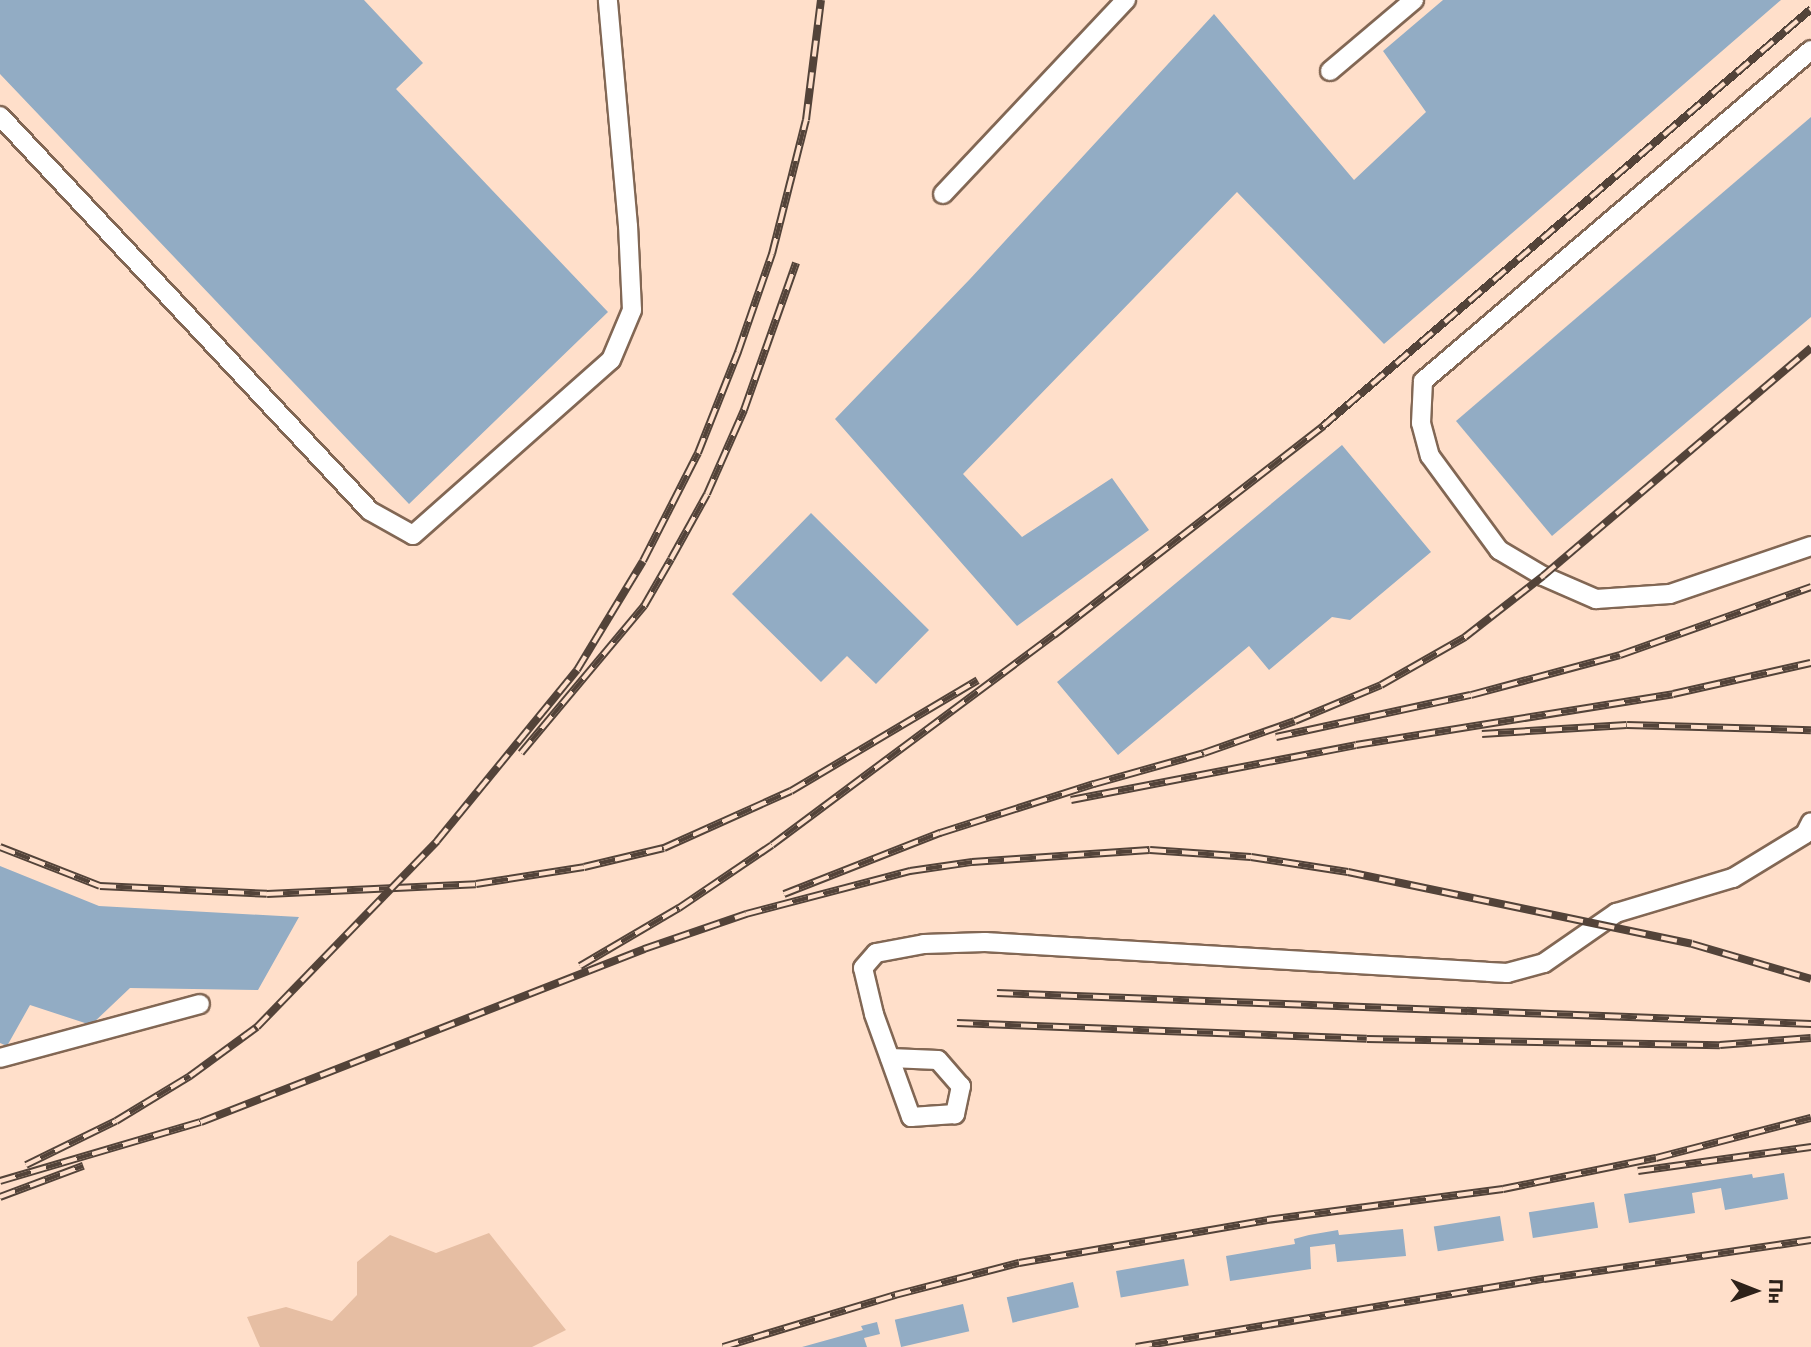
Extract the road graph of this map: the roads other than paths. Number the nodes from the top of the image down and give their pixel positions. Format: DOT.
graph roads {
  1 [pos="608,0"];
  2 [pos="1126,0"];
  3 [pos="1414,0"];
  4 [pos="1811,50"];
  5 [pos="1330,71"];
  6 [pos="0,116"];
  7 [pos="943,194"];
  8 [pos="1811,546"];
  9 [pos="1811,822"];
  10 [pos="201,1004"];
  11 [pos="0,1058"];
  12 [pos="890,1058"];
  1 -- 6 [label="lane"];
  2 -- 7 [label="lane"];
  3 -- 5 [label="lane"];
  4 -- 8 [label="lane"];
  9 -- 12 [label="lane"];
  10 -- 11 [label="lane"];
}
